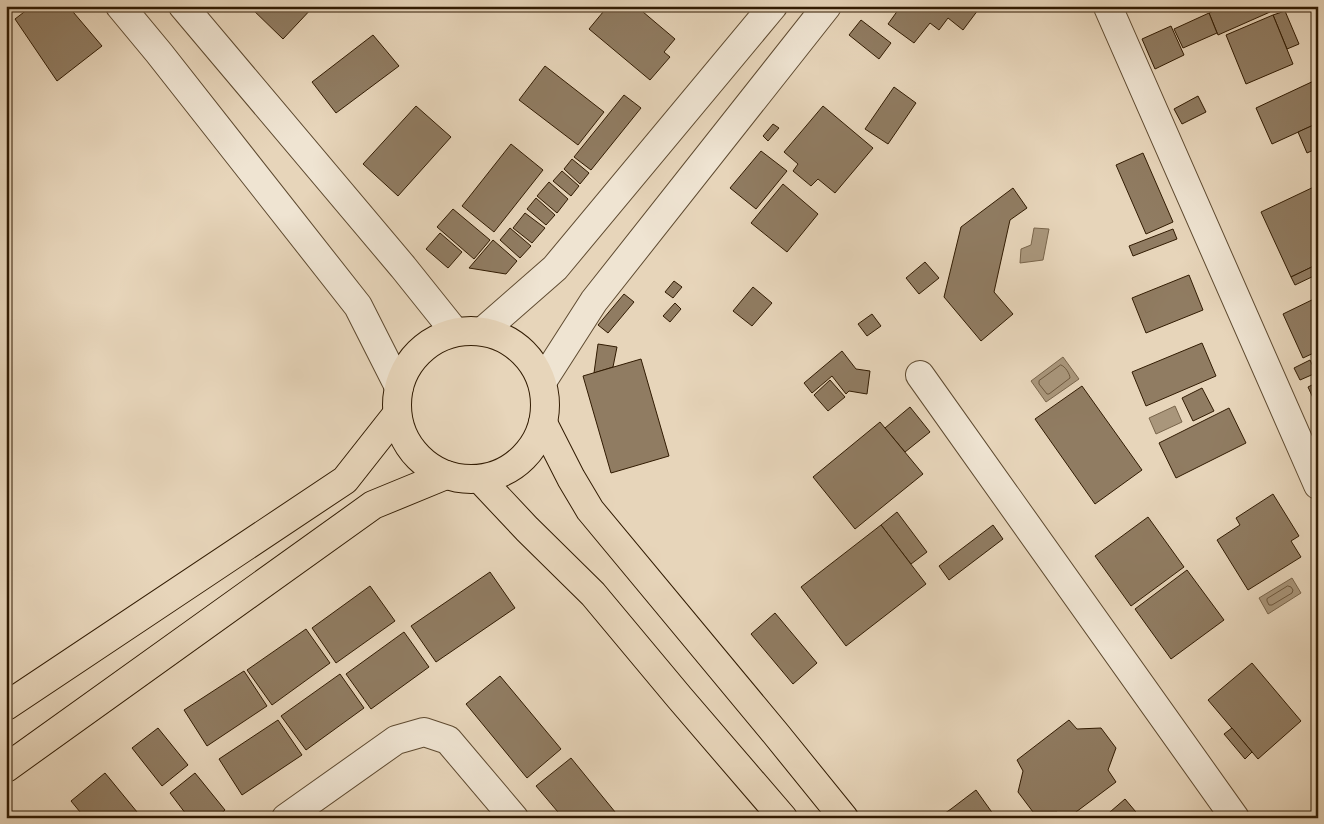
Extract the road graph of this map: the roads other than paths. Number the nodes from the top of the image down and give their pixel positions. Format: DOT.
graph roads {
  1 [pos="120,6"];
  2 [pos="183,6"];
  3 [pos="773,6"];
  4 [pos="827,6"];
  5 [pos="1108,7"];
  6 [pos="483,331"];
  7 [pos="455,332"];
  8 [pos="920,375"];
  9 [pos="542,382"];
  10 [pos="399,387"];
  11 [pos="397,414"];
  12 [pos="543,423"];
  13 [pos="446,475"];
  14 [pos="480,479"];
  15 [pos="1318,485"];
  16 [pos="6,706"];
  17 [pos="6,768"];
  18 [pos="286,818"];
  19 [pos="514,818"];
  20 [pos="783,818"];
  21 [pos="844,818"];
  22 [pos="1235,818"];
  1 -- 10 [label="street"];
  2 -- 7 [label="street"];
  3 -- 6 [label="street"];
  4 -- 9 [label="street"];
  5 -- 15 [label="street"];
  6 -- 7 [label="main road"];
  6 -- 9 [label="main road"];
  7 -- 10 [label="main road"];
  8 -- 22 [label="street"];
  9 -- 12 [label="main road"];
  10 -- 11 [label="main road"];
  11 -- 13 [label="main road"];
  11 -- 16 [label="main road"];
  12 -- 14 [label="main road"];
  12 -- 21 [label="main road"];
  13 -- 14 [label="main road"];
  13 -- 17 [label="main road"];
  14 -- 20 [label="main road"];
  18 -- 19 [label="street"];
}
